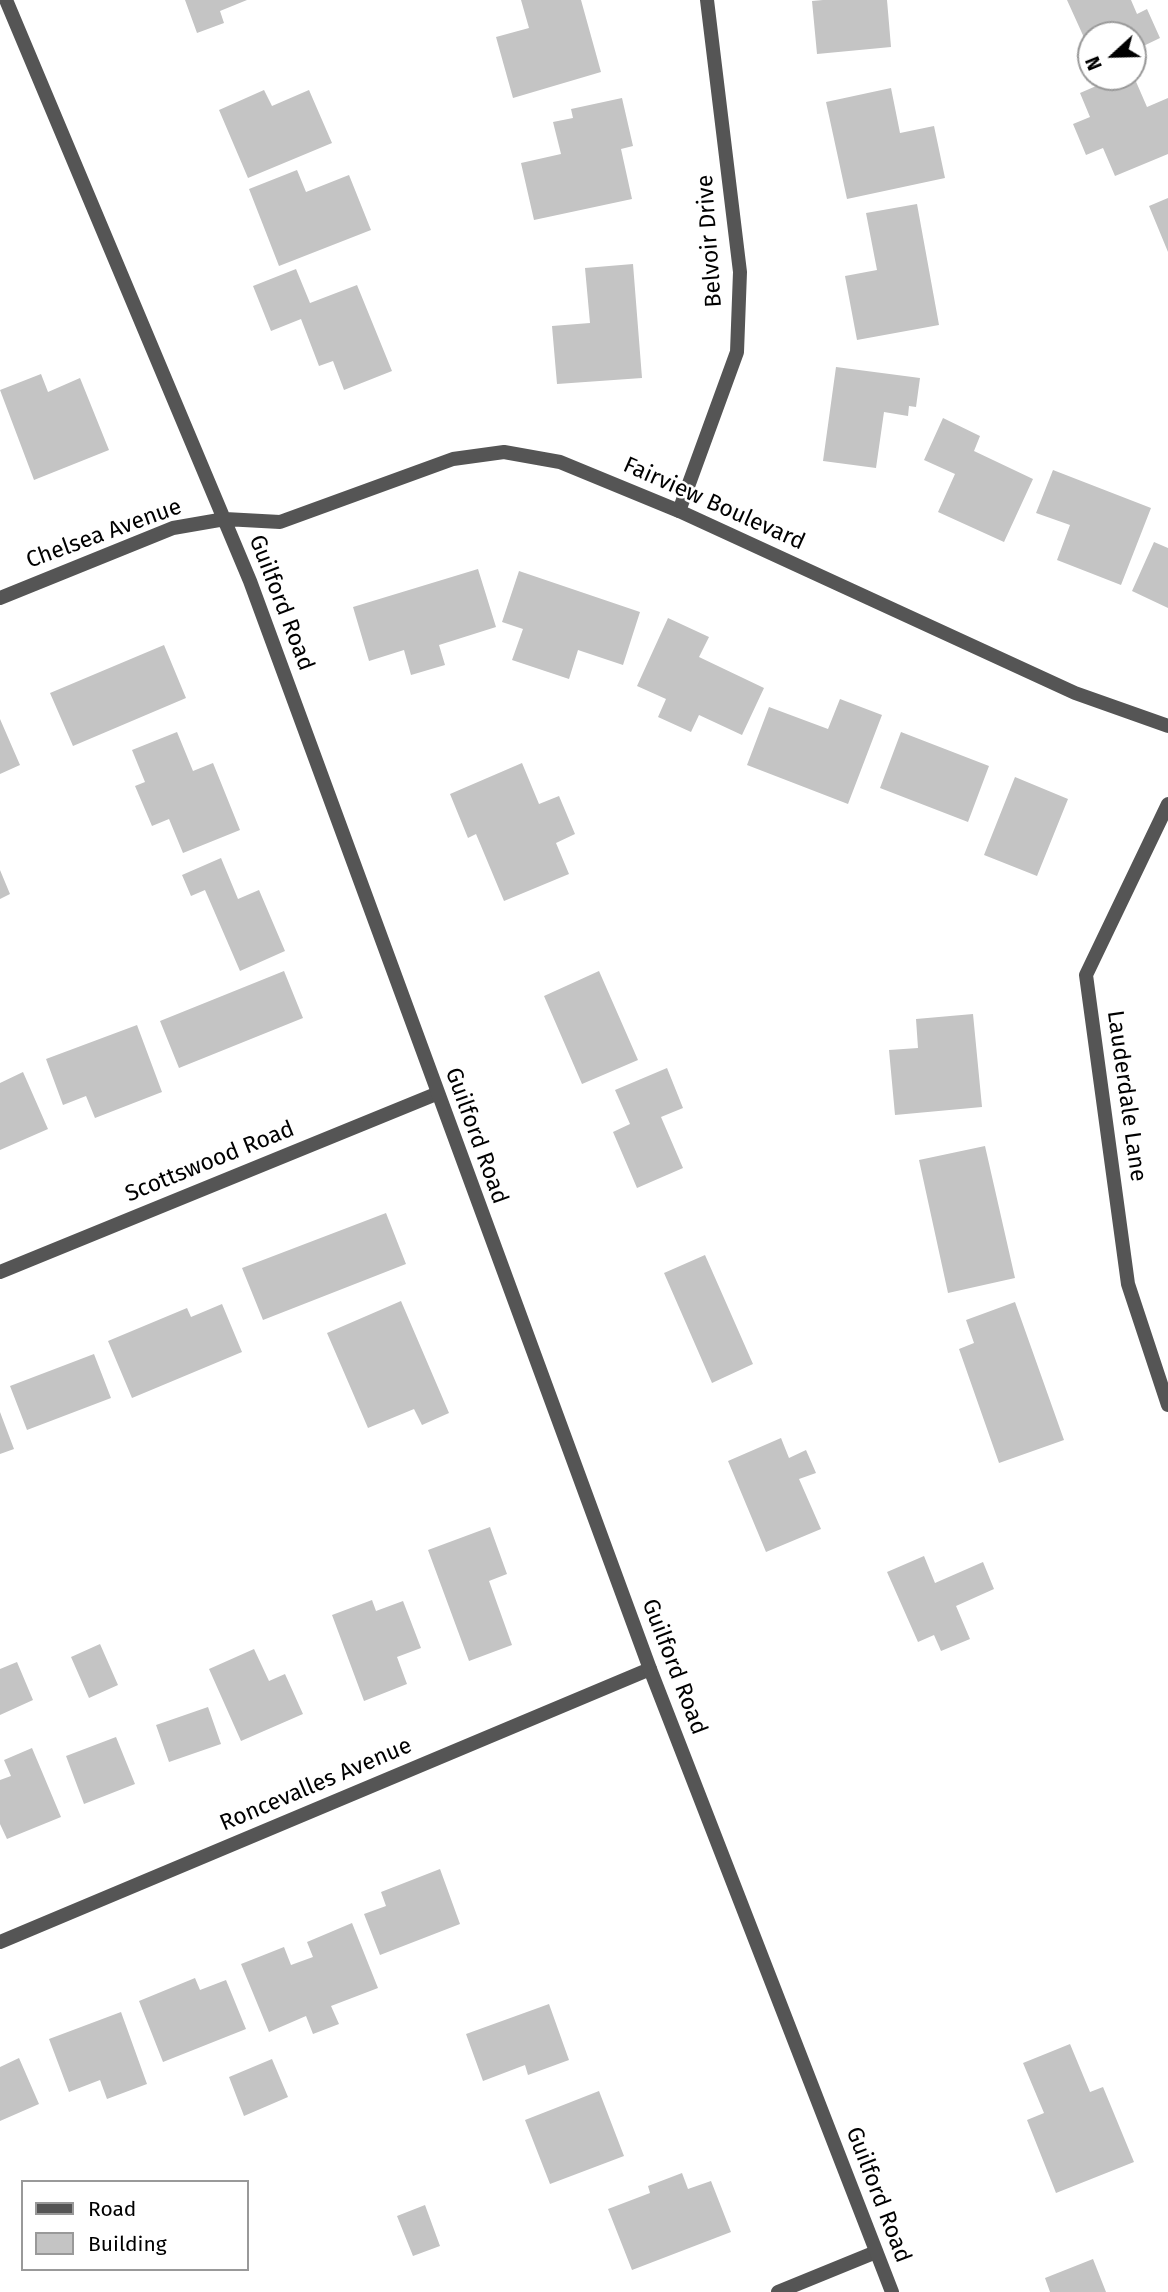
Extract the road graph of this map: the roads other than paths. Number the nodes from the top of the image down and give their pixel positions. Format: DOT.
graph roads {
  1 [pos="6,0"];
  2 [pos="707,0"];
  3 [pos="679,511"];
  4 [pos="225,519"];
  5 [pos="0,598"];
  6 [pos="1168,726"];
  7 [pos="1168,804"];
  8 [pos="436,1094"];
  9 [pos="0,1272"];
  10 [pos="1168,1405"];
  11 [pos="650,1669"];
  12 [pos="0,1942"];
  13 [pos="876,2252"];
  14 [pos="778,2292"];
  15 [pos="892,2292"];
  1 -- 4 [label="street, Guilford Road"];
  2 -- 3 [label="street, Belvoir Drive"];
  3 -- 4 [label="street, Fairview Boulevard"];
  3 -- 6 [label="street, Fairview Boulevard"];
  4 -- 5 [label="street, Chelsea Avenue"];
  4 -- 8 [label="street, Guilford Road"];
  7 -- 10 [label="street, Lauderdale Lane"];
  8 -- 9 [label="street, Scottswood Road"];
  8 -- 11 [label="street, Guilford Road"];
  11 -- 12 [label="street, Roncevalles Avenue"];
  11 -- 13 [label="street, Guilford Road"];
  13 -- 14 [label="street"];
  13 -- 15 [label="street, Guilford Road"];
}
